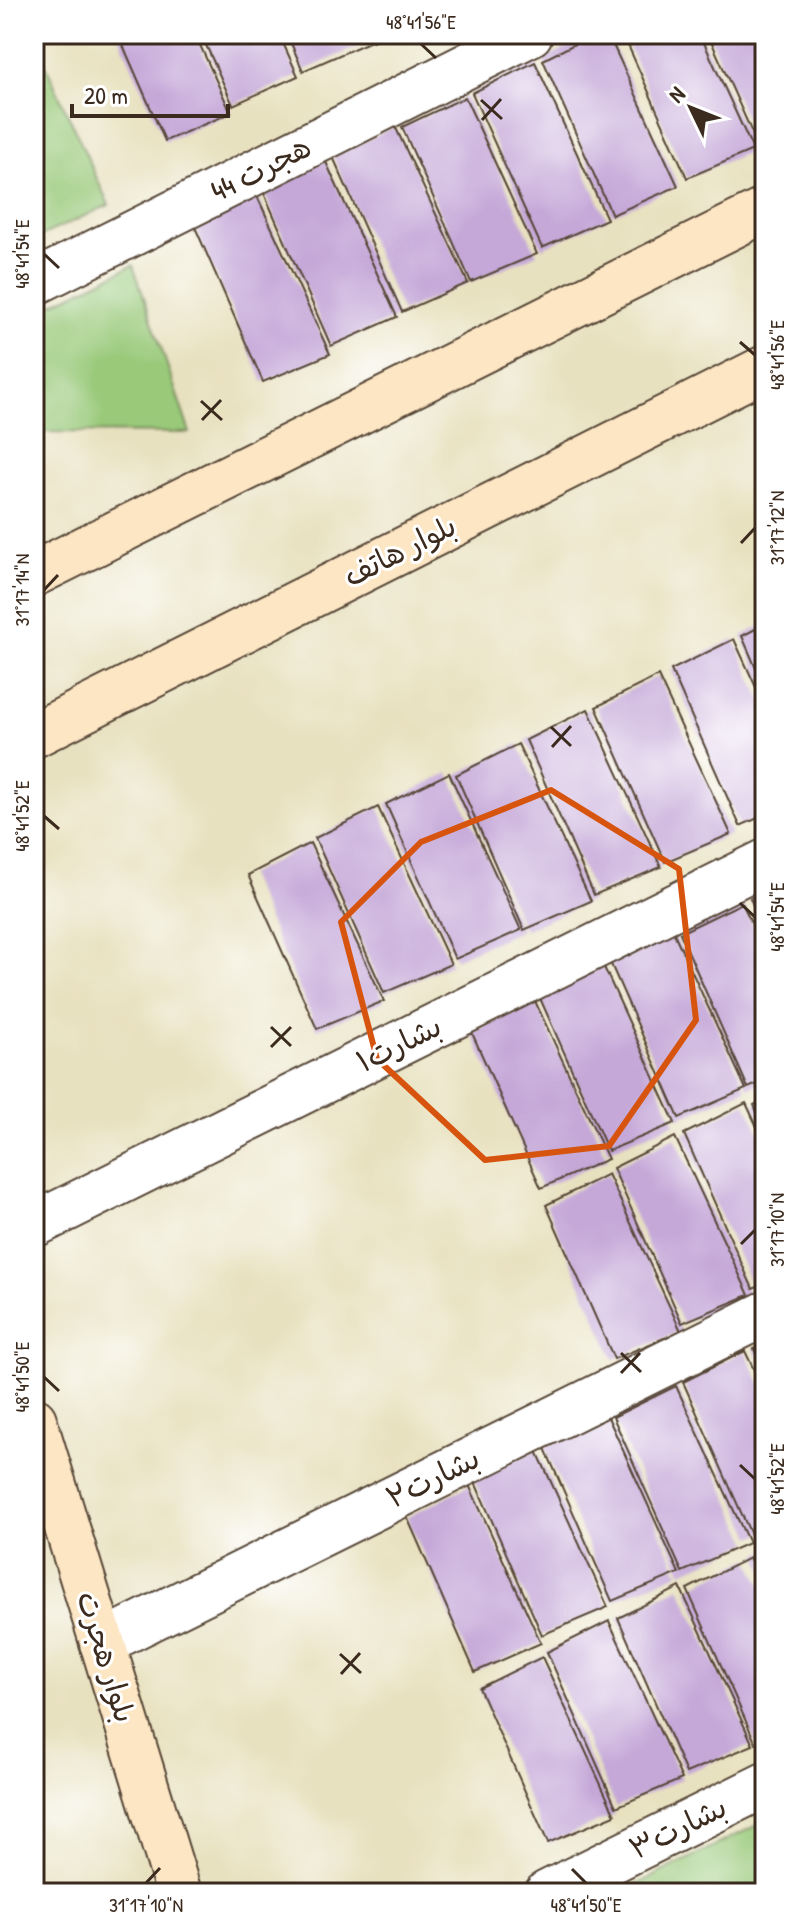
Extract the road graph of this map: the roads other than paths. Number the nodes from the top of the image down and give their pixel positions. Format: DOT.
graph roads {
  1 [pos="530,34"];
  2 [pos="765,210"];
  3 [pos="34,283"];
  4 [pos="765,368"];
  5 [pos="34,574"];
  6 [pos="34,735"];
  7 [pos="765,862"];
  8 [pos="34,1225"];
  9 [pos="765,1314"];
  10 [pos="34,1420"];
  11 [pos="102,1643"];
  12 [pos="765,1785"];
  13 [pos="179,1893"];
  14 [pos="547,1893"];
  1 -- 3 [label="street, هجرت 44"];
  2 -- 5 [label="main road"];
  4 -- 6 [label="main road, بلوار هاتف"];
  7 -- 8 [label="street, بشارت۱"];
  9 -- 11 [label="street, بشارت۲"];
  10 -- 11 [label="main road, بلوار هجرت"];
  11 -- 13 [label="main road, بلوار هجرت"];
  12 -- 14 [label="street, بشارت۳"];
}
